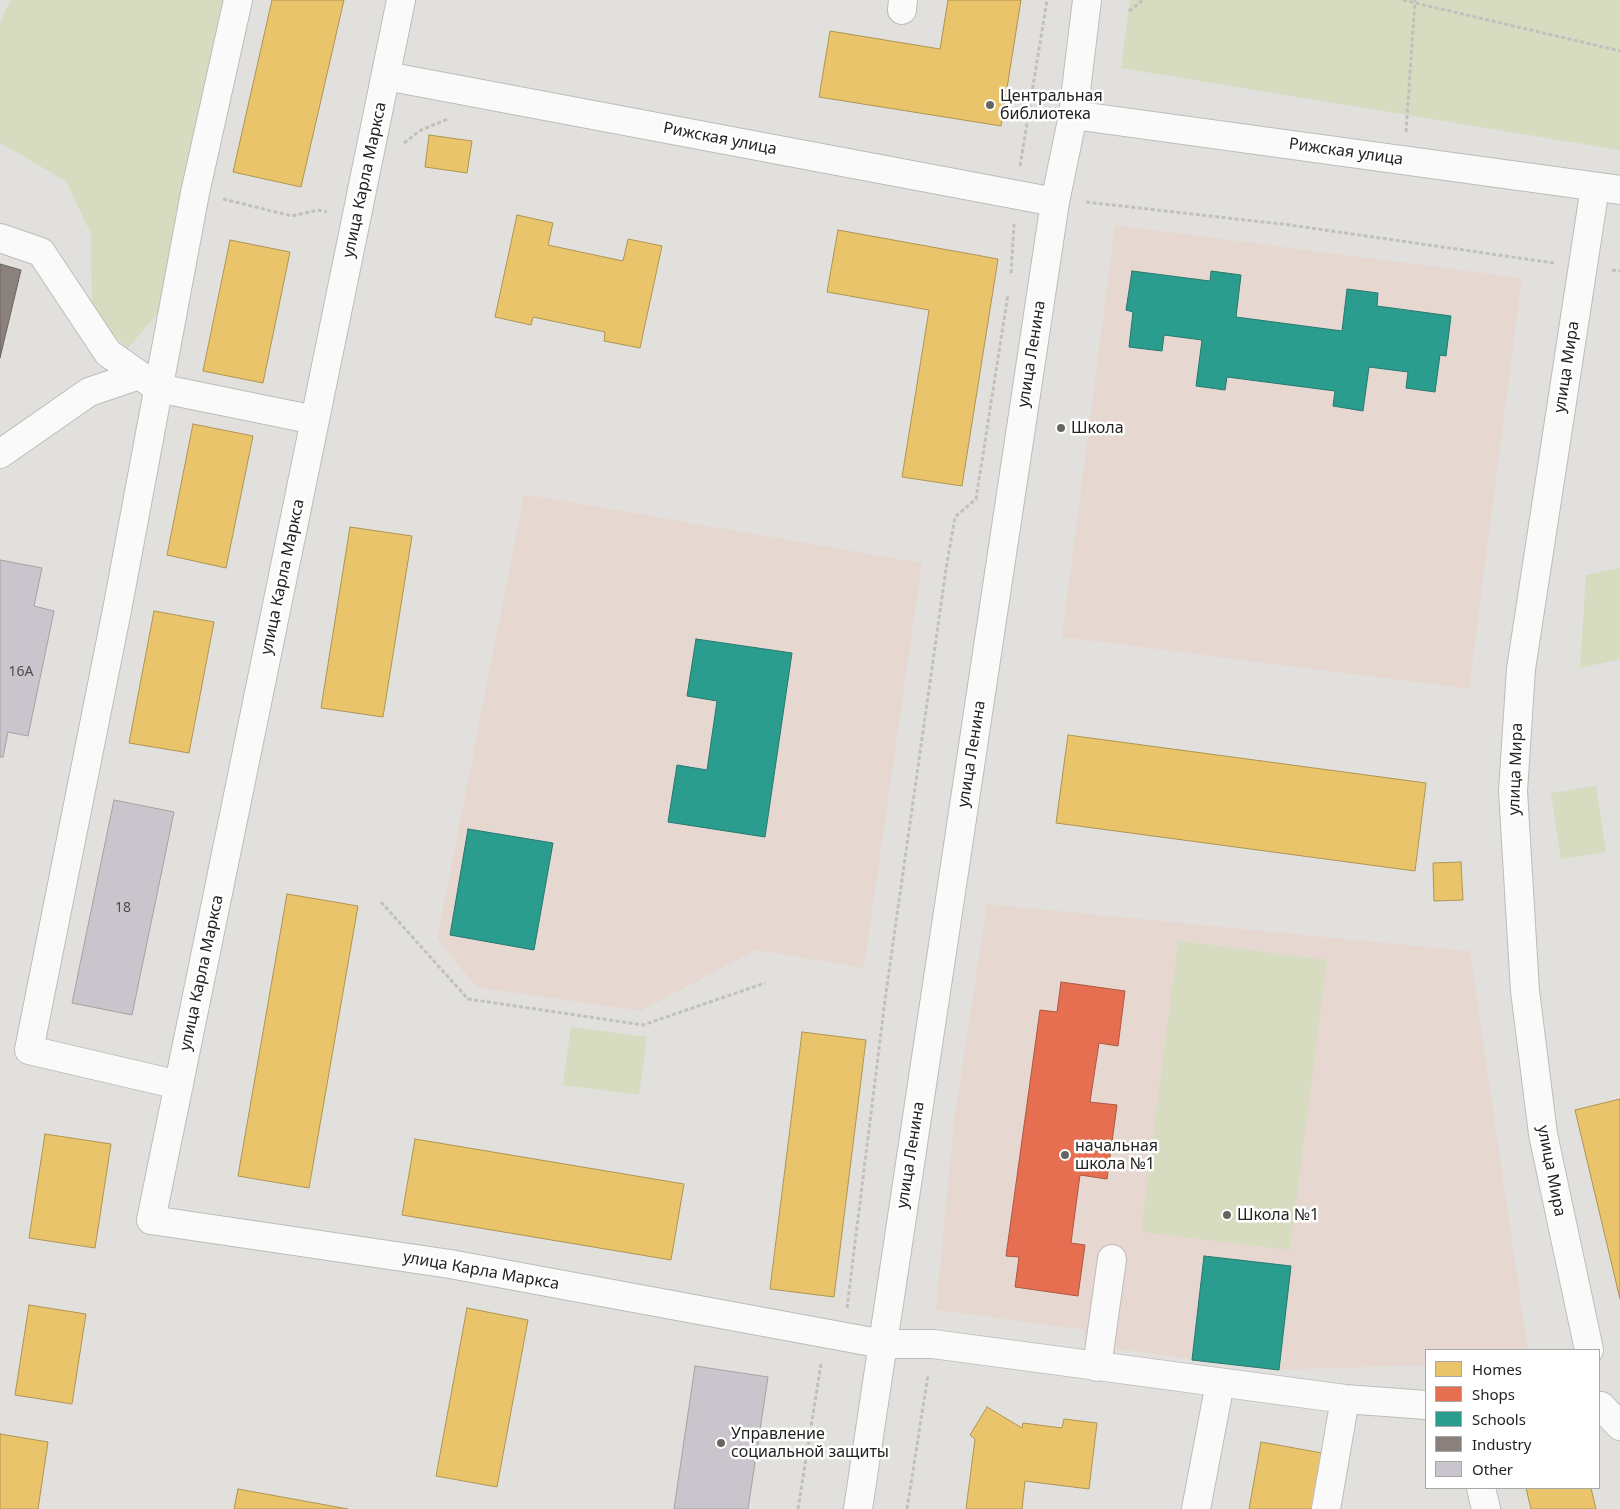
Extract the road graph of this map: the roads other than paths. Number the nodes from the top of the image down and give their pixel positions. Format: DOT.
graph roads {
  1 [pos="238,0"];
  2 [pos="401,0"];
  3 [pos="1086,0"];
  4 [pos="386,76"];
  5 [pos="1072,114"];
  6 [pos="1608,188"];
  7 [pos="1055,202"];
  8 [pos="0,238"];
  9 [pos="148,382"];
  10 [pos="315,420"];
  11 [pos="0,454"];
  12 [pos="179,1085"];
  13 [pos="1112,1259"];
  14 [pos="882,1344"];
  15 [pos="1589,1349"];
  16 [pos="1097,1368"];
  17 [pos="1220,1383"];
  18 [pos="1345,1399"];
  19 [pos="1600,1404"];
  20 [pos="1425,1406"];
  21 [pos="1620,1426"];
  22 [pos="1481,1489"];
  23 [pos="858,1509"];
  24 [pos="1196,1509"];
  25 [pos="1326,1509"];
  26 [pos="1486,1509"];
  1 -- 9 [label="street"];
  2 -- 4 [label="street, улица Карла Маркса"];
  3 -- 5 [label="street, улица Ленина"];
  4 -- 7 [label="street, Рижская улица"];
  4 -- 10 [label="street, улица Карла Маркса"];
  5 -- 6 [label="street, Рижская улица"];
  5 -- 7 [label="street, улица Ленина"];
  6 -- 15 [label="street, улица Мира"];
  7 -- 14 [label="street, улица Ленина"];
  8 -- 9 [label="street"];
  9 -- 10 [label="street"];
  9 -- 11 [label="street"];
  9 -- 12 [label="street"];
  10 -- 12 [label="street, улица Карла Маркса"];
  12 -- 14 [label="street, улица Карла Маркса"];
  13 -- 16 [label="street"];
  14 -- 16 [label="street, улица Карла Маркса"];
  14 -- 23 [label="street, улица Ленина"];
  16 -- 17 [label="street, улица Карла Маркса"];
  17 -- 18 [label="street, улица Карла Маркса"];
  17 -- 24 [label="street"];
  18 -- 20 [label="street, улица Карла Маркса"];
  18 -- 25 [label="street"];
  19 -- 21 [label="street"];
  22 -- 26 [label="street"];
}
